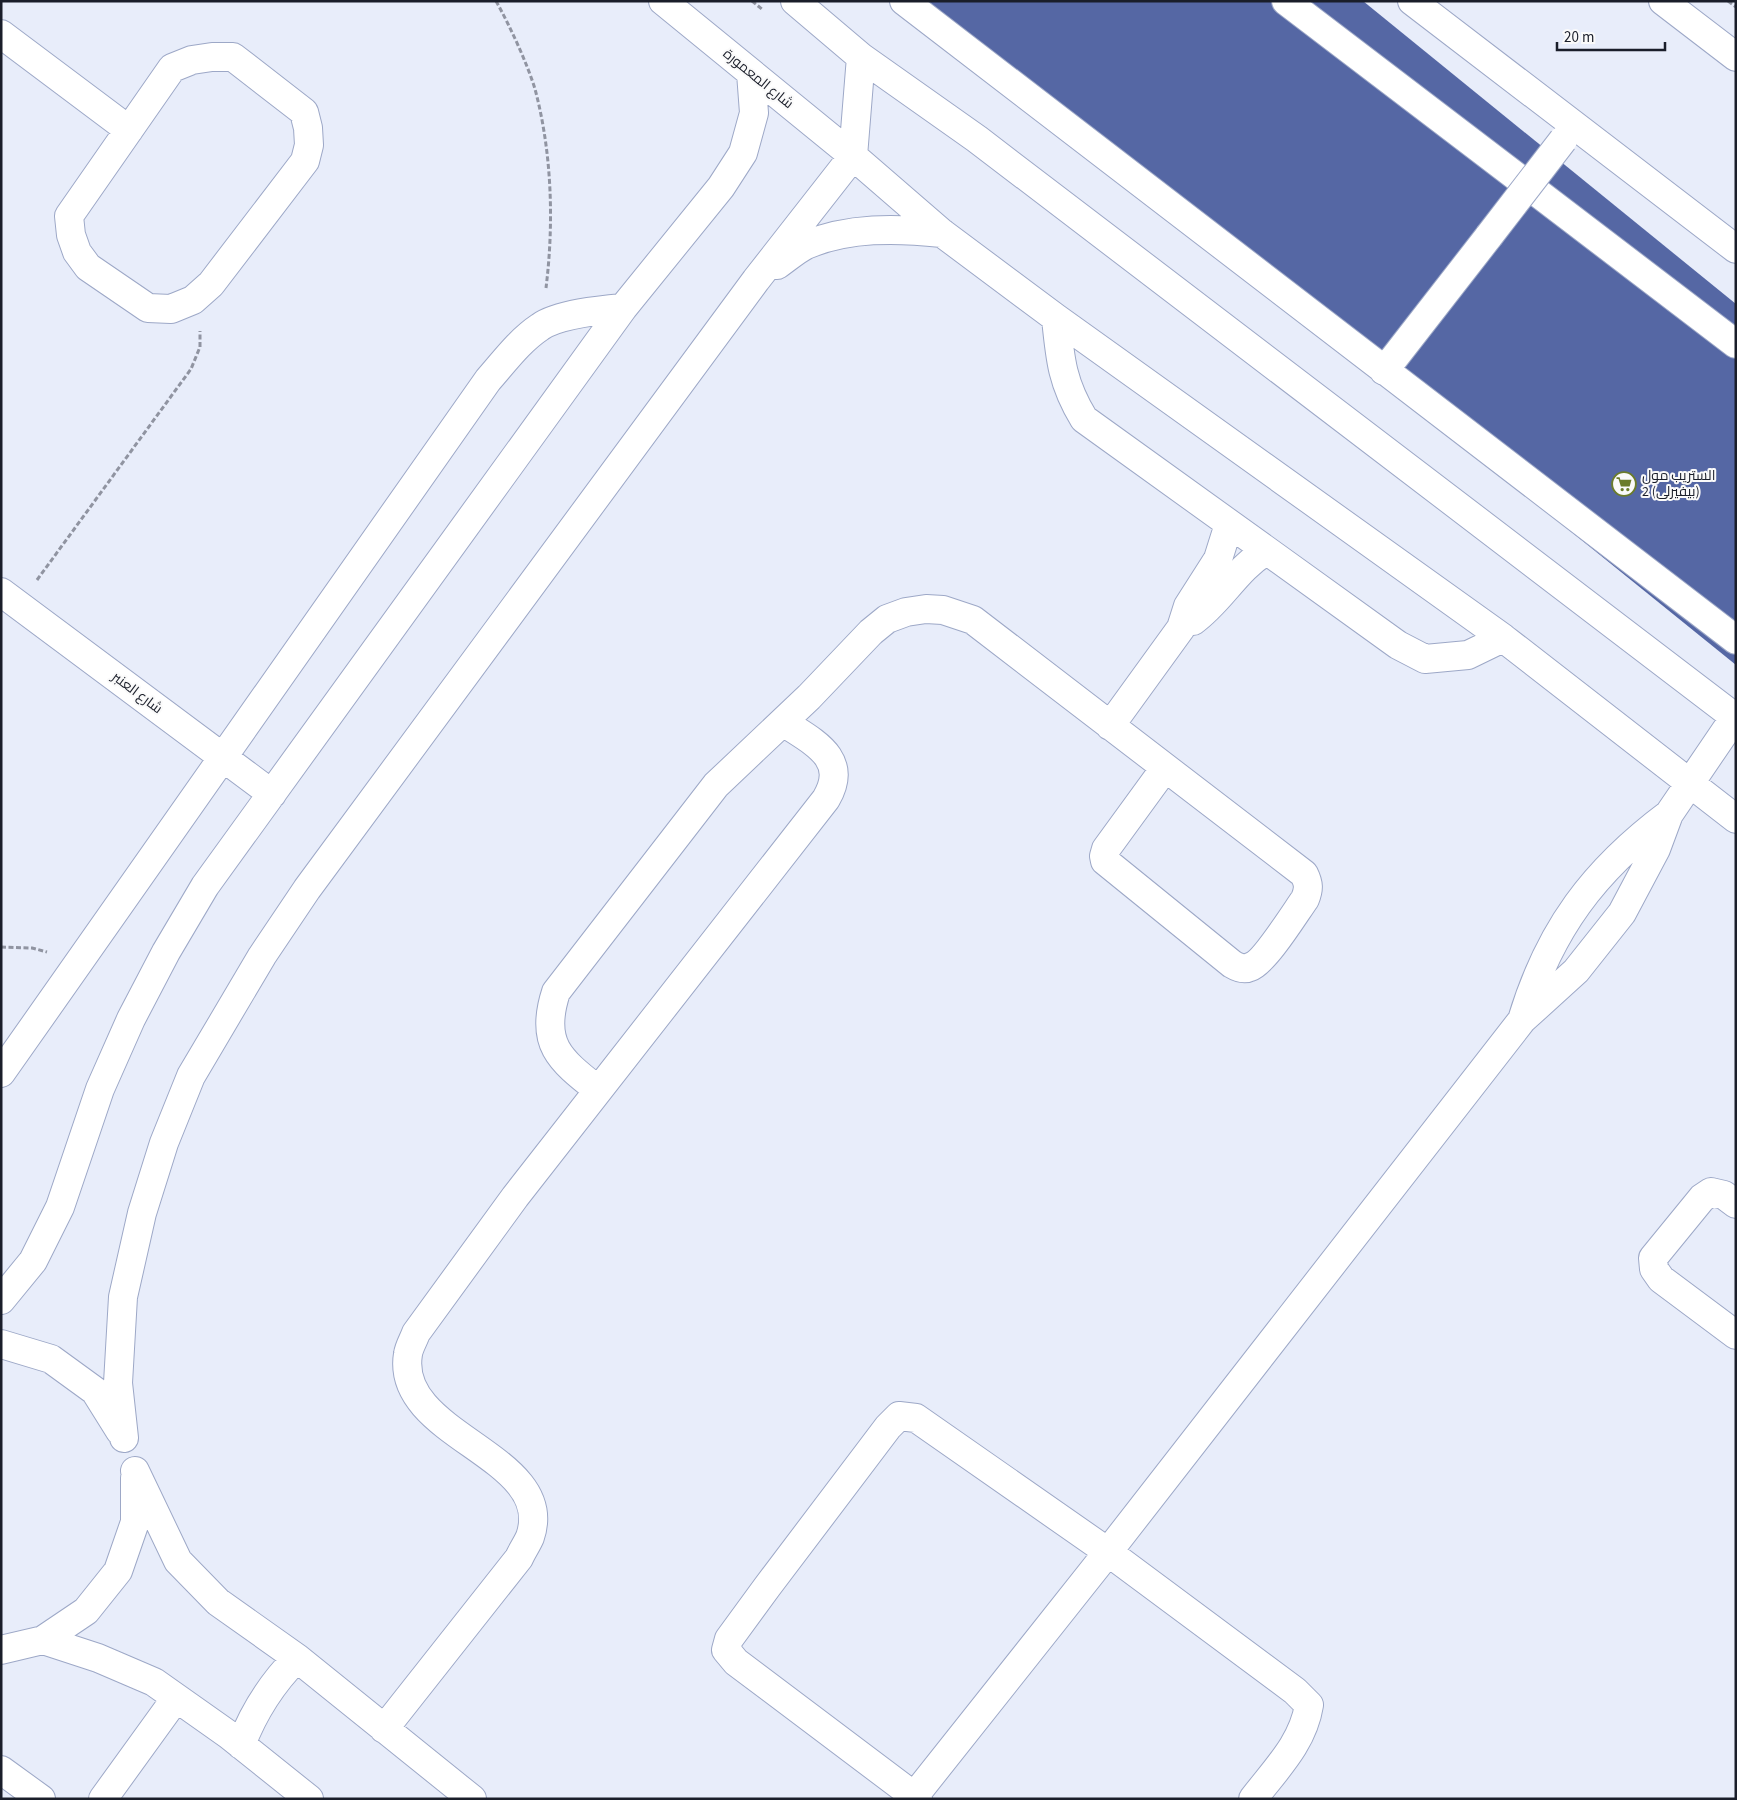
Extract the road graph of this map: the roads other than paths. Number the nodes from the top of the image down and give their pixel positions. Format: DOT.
graph roads {
  1 [pos="663,1"];
  2 [pos="795,1"];
  3 [pos="904,1"];
  4 [pos="1286,1"];
  5 [pos="1412,1"];
  6 [pos="1440,1"];
  7 [pos="1662,1"];
  8 [pos="1,34"];
  9 [pos="861,57"];
  10 [pos="1736,57"];
  11 [pos="751,73"];
  12 [pos="1574,126"];
  13 [pos="129,130"];
  14 [pos="853,156"];
  15 [pos="1736,226"];
  16 [pos="942,233"];
  17 [pos="1736,249"];
  18 [pos="756,280"];
  19 [pos="623,308"];
  20 [pos="1056,318"];
  21 [pos="1736,344"];
  22 [pos="1384,370"];
  23 [pos="1229,524"];
  24 [pos="1266,551"];
  25 [pos="10,598"];
  26 [pos="1181,628"];
  27 [pos="1503,638"];
  28 [pos="1736,640"];
  29 [pos="1736,718"];
  30 [pos="784,722"];
  31 [pos="1110,726"];
  32 [pos="224,758"];
  33 [pos="1165,768"];
  34 [pos="1691,784"];
  35 [pos="272,794"];
  36 [pos="1669,814"];
  37 [pos="1736,818"];
  38 [pos="1522,1020"];
  39 [pos="1,1072"];
  40 [pos="598,1090"];
  41 [pos="1736,1204"];
  42 [pos="1,1300"];
  43 [pos="1736,1335"];
  44 [pos="1,1344"];
  45 [pos="124,1438"];
  46 [pos="135,1471"];
  47 [pos="1108,1552"];
  48 [pos="43,1640"];
  49 [pos="1,1650"];
  50 [pos="297,1658"];
  51 [pos="176,1698"];
  52 [pos="384,1729"];
  53 [pos="241,1745"];
  54 [pos="1,1770"];
  55 [pos="914,1798"];
  56 [pos="41,1799"];
  57 [pos="104,1799"];
  58 [pos="309,1799"];
  59 [pos="472,1799"];
  60 [pos="1253,1799"];
  1 -- 11 [label="street, شارع المعمورة"];
  2 -- 9 [label="street"];
  3 -- 22 [label="street"];
  4 -- 21 [label="street"];
  5 -- 12 [label="street"];
  6 -- 12 [label="street"];
  7 -- 10 [label="street"];
  8 -- 13 [label="street"];
  9 -- 14 [label="street"];
  9 -- 29 [label="street"];
  11 -- 14 [label="street, شارع المعمورة"];
  11 -- 19 [label="street"];
  12 -- 15 [label="street"];
  12 -- 17 [label="street"];
  12 -- 22 [label="street, bridge"];
  13 -- 13 [label="street"];
  14 -- 16 [label="street, شارع المعمورة"];
  14 -- 18 [label="street"];
  16 -- 18 [label="street"];
  16 -- 20 [label="street, شارع المعمورة"];
  18 -- 45 [label="street"];
  19 -- 32 [label="street"];
  19 -- 35 [label="street"];
  20 -- 23 [label="street"];
  20 -- 27 [label="street, شارع المعمورة"];
  22 -- 28 [label="street"];
  23 -- 24 [label="street"];
  23 -- 26 [label="street"];
  24 -- 26 [label="street"];
  24 -- 27 [label="street"];
  25 -- 32 [label="street, شارع العنبر"];
  26 -- 31 [label="street"];
  27 -- 34 [label="street, شارع المعمورة"];
  29 -- 34 [label="street"];
  30 -- 31 [label="street"];
  30 -- 40 [label="street"];
  30 -- 40 [label="street"];
  31 -- 33 [label="street"];
  32 -- 35 [label="street, شارع العنبر"];
  32 -- 39 [label="street"];
  33 -- 33 [label="street"];
  34 -- 36 [label="street"];
  34 -- 37 [label="street, شارع المعمورة"];
  35 -- 42 [label="street"];
  36 -- 38 [label="street"];
  36 -- 38 [label="street"];
  38 -- 47 [label="street"];
  40 -- 52 [label="street"];
  41 -- 43 [label="street"];
  44 -- 45 [label="street"];
  45 -- 46 [label="street"];
  46 -- 48 [label="street"];
  46 -- 50 [label="street"];
  47 -- 55 [label="street"];
  47 -- 55 [label="street"];
  47 -- 60 [label="street"];
  48 -- 49 [label="street"];
  48 -- 51 [label="street"];
  50 -- 52 [label="street"];
  50 -- 53 [label="street"];
  51 -- 53 [label="street"];
  51 -- 57 [label="street"];
  52 -- 59 [label="street"];
  53 -- 58 [label="street"];
  54 -- 56 [label="street"];
}
